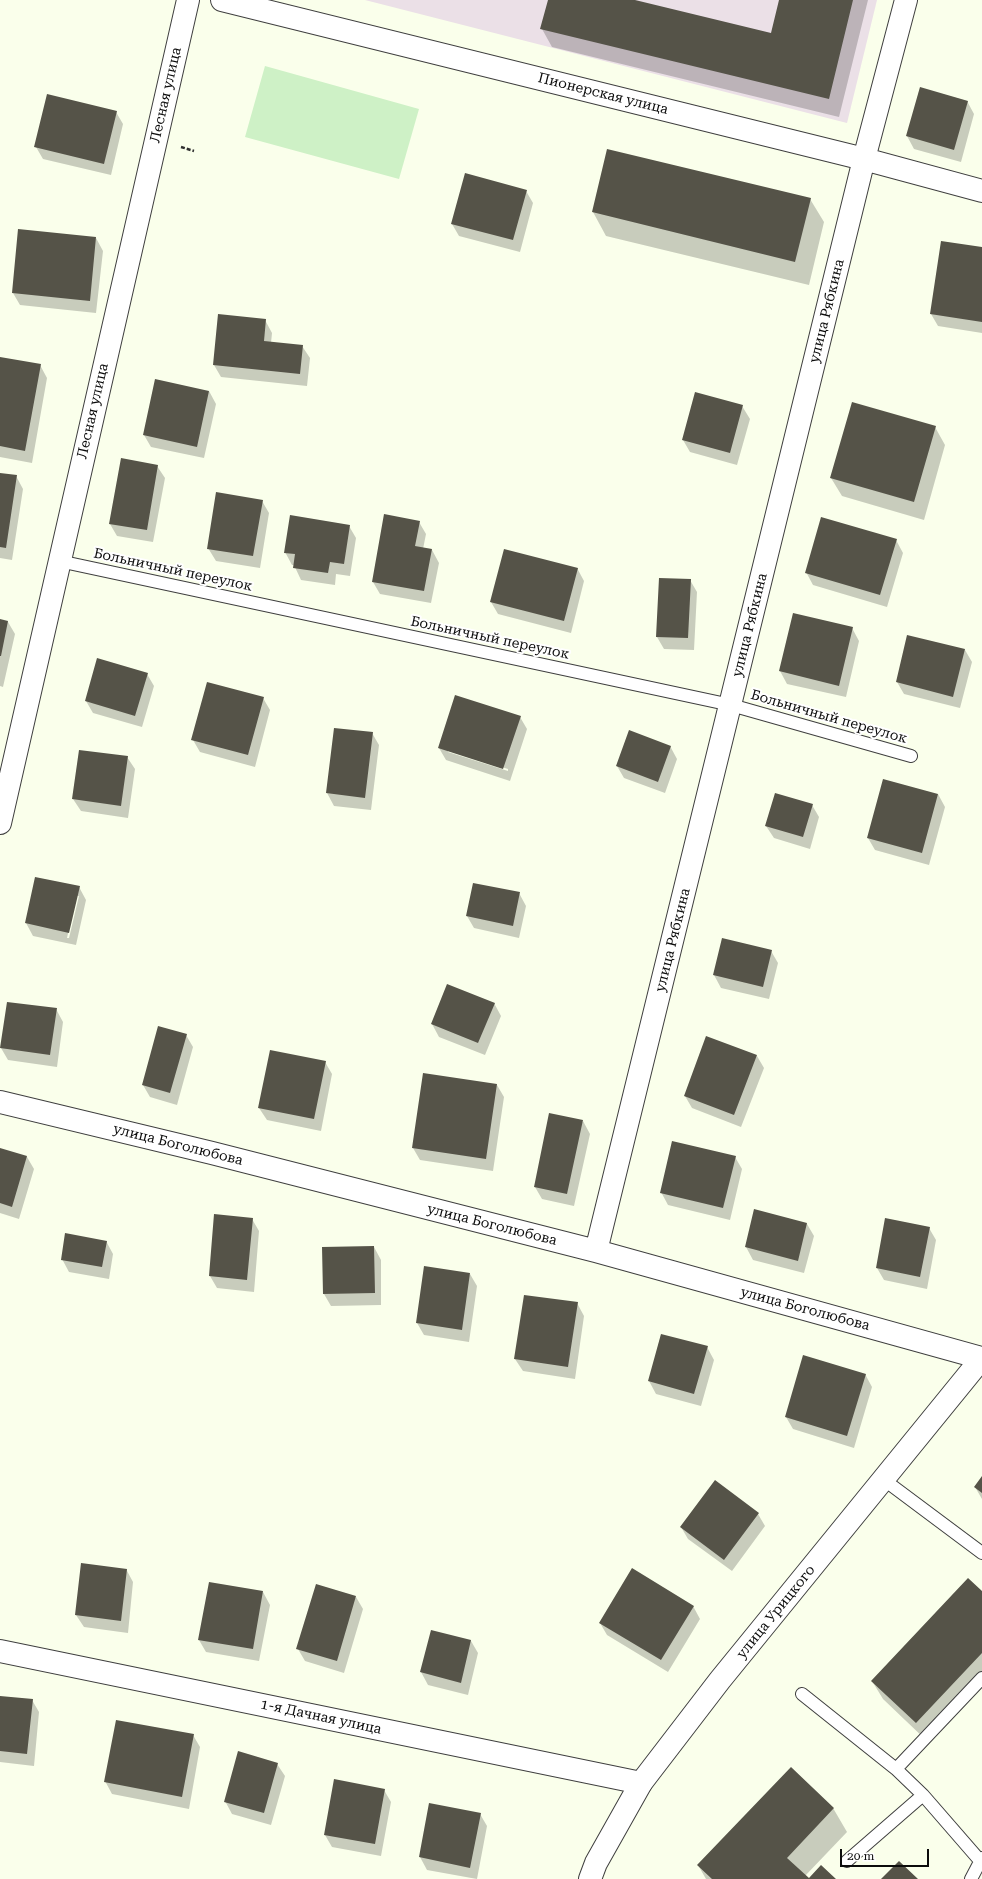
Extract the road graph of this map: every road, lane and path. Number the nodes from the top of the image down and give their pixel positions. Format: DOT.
graph roads {
  1 [pos="188,0"];
  2 [pos="222,0"];
  3 [pos="906,0"];
  4 [pos="864,159"];
  5 [pos="982,191"];
  6 [pos="59,561"];
  7 [pos="731,705"];
  8 [pos="911,756"];
  9 [pos="0,823"];
  10 [pos="0,1102"];
  11 [pos="596,1251"];
  12 [pos="982,1358"];
  13 [pos="883,1479"];
  14 [pos="982,1553"];
  15 [pos="0,1651"];
  16 [pos="982,1678"];
  17 [pos="802,1694"];
  18 [pos="896,1769"];
  19 [pos="641,1783"];
  20 [pos="923,1796"];
  21 [pos="981,1860"];
  22 [pos="847,1861"];
  23 [pos="590,1879"];
  24 [pos="971,1879"];
  1 -- 6 [label="street, Лесная улица"];
  2 -- 4 [label="street, Пионерская улица"];
  3 -- 4 [label="street, улица Рябкина"];
  4 -- 5 [label="street, Пионерская улица"];
  4 -- 7 [label="street, улица Рябкина"];
  6 -- 7 [label="lane, Больничный переулок"];
  6 -- 9 [label="street, Лесная улица"];
  7 -- 8 [label="lane, Больничный переулок"];
  7 -- 11 [label="street, улица Рябкина"];
  10 -- 11 [label="street, улица Боголюбова"];
  11 -- 12 [label="street, улица Боголюбова"];
  12 -- 13 [label="street, улица Урицкого"];
  13 -- 14 [label="lane"];
  13 -- 19 [label="street, улица Урицкого"];
  15 -- 19 [label="street, 1-я Дачная улица"];
  16 -- 18 [label="lane"];
  17 -- 18 [label="lane"];
  18 -- 20 [label="lane"];
  19 -- 23 [label="street, улица Урицкого"];
  20 -- 21 [label="lane"];
  20 -- 22 [label="lane"];
  21 -- 24 [label="lane"];
}
